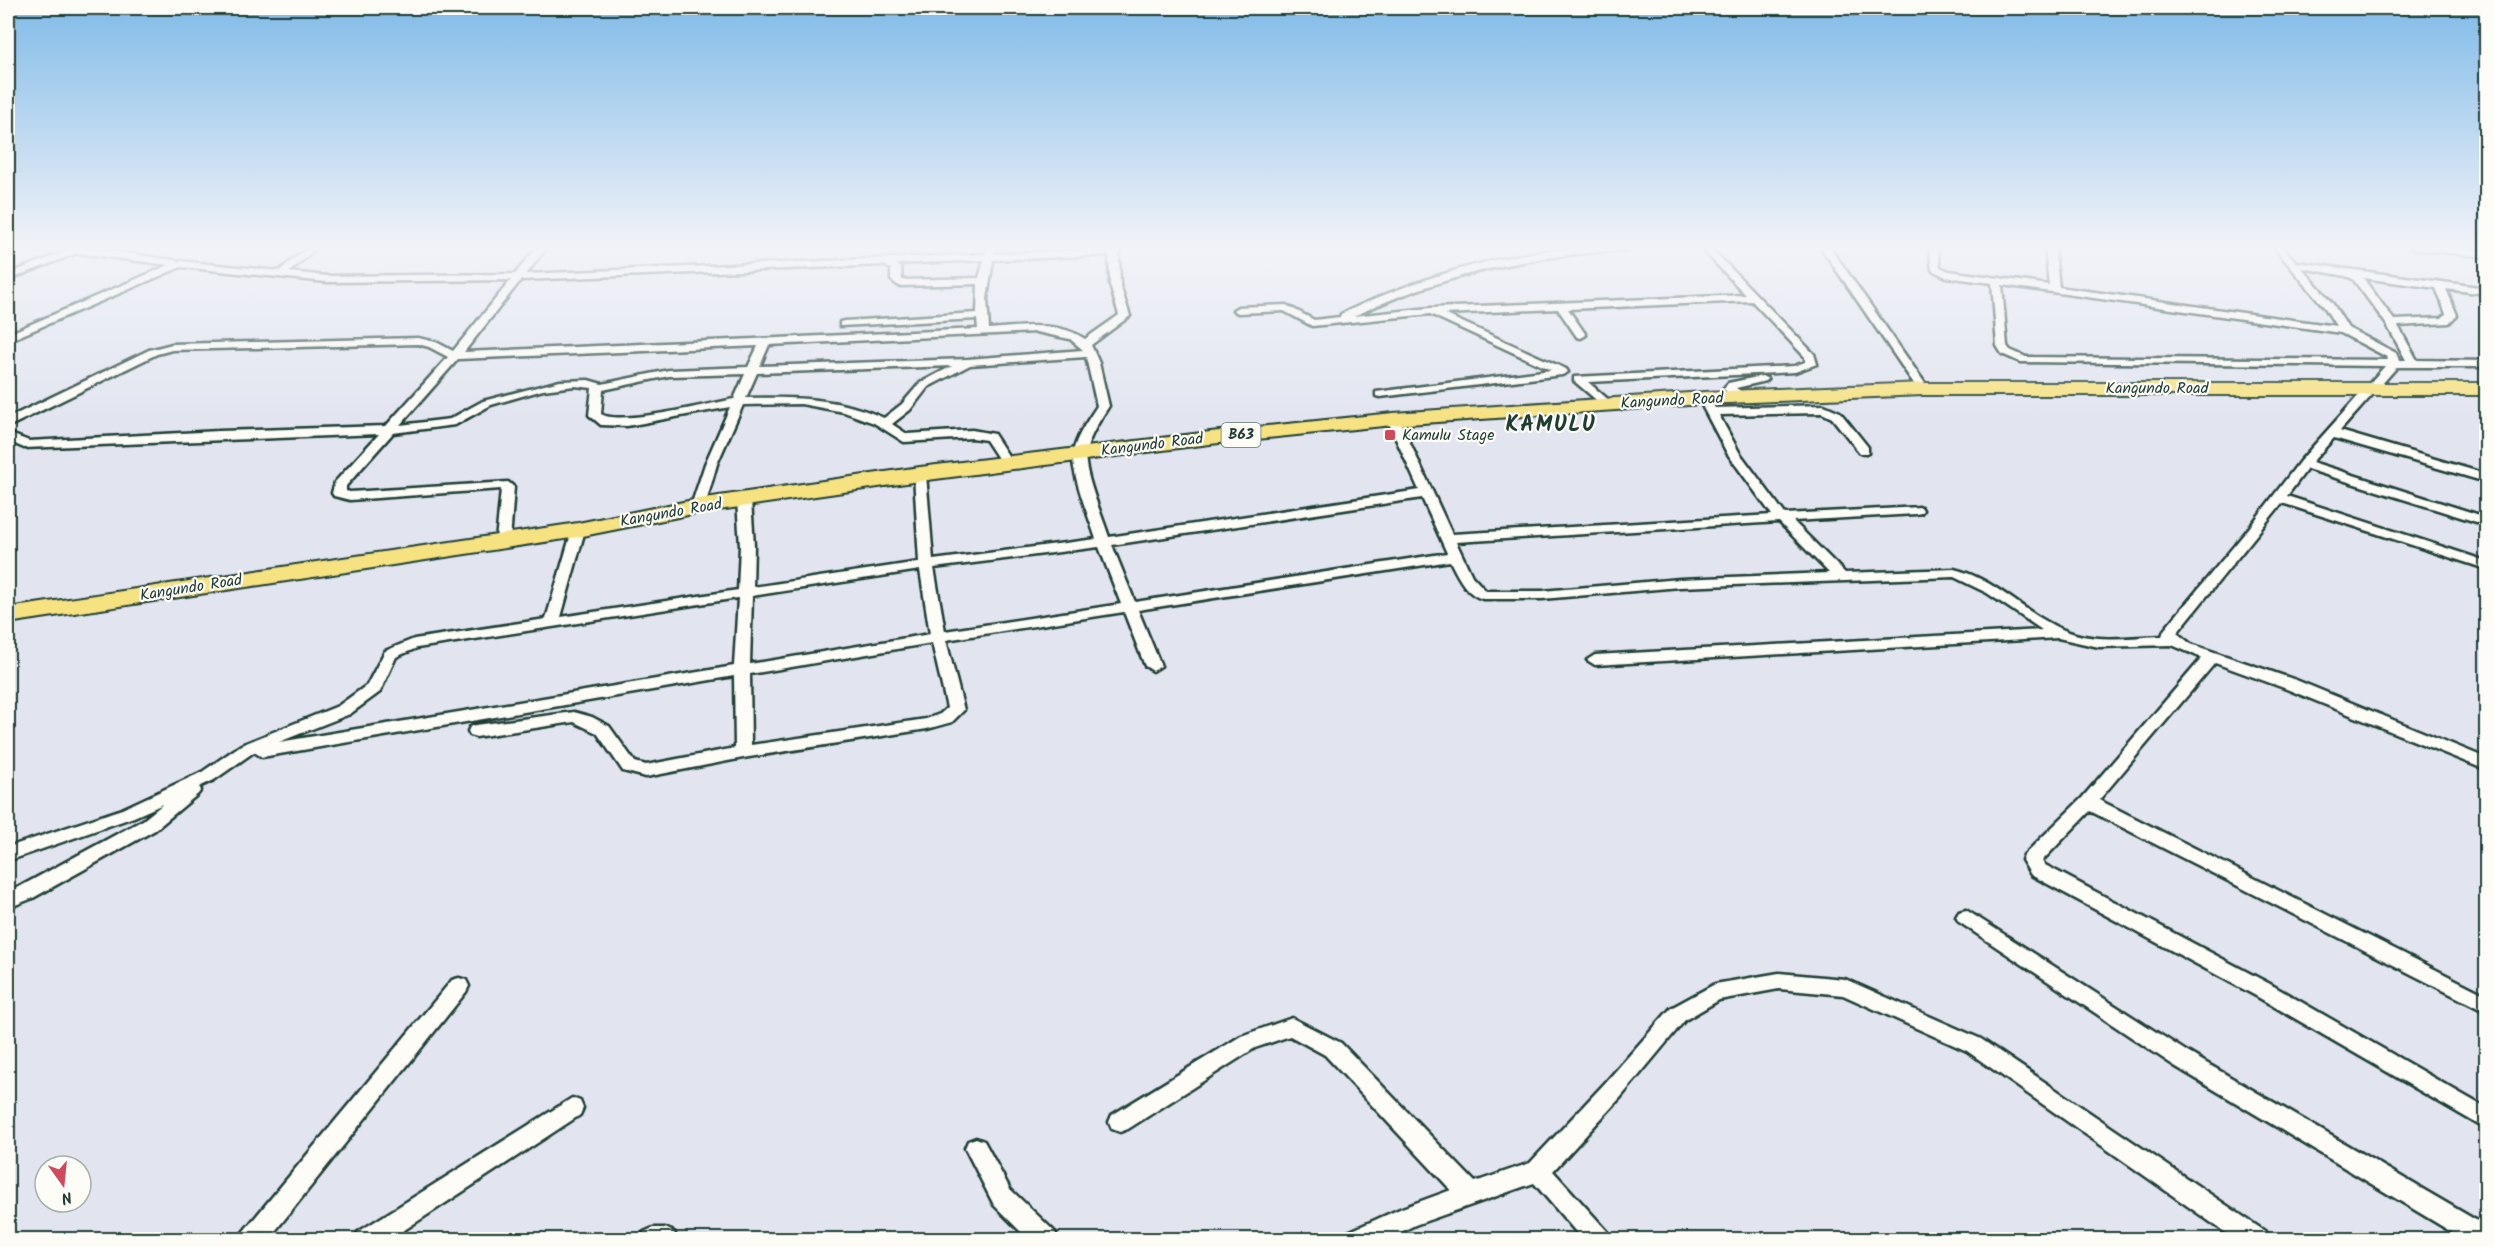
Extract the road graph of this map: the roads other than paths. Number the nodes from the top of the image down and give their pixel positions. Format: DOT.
graph roads {
  1 [pos="86,304"];
  2 [pos="495,304"];
  3 [pos="983,304"];
  4 [pos="1121,304"];
  5 [pos="1369,304"];
  6 [pos="1583,304"];
  7 [pos="1762,304"];
  8 [pos="1864,304"];
  9 [pos="1999,304"];
  10 [pos="2166,304"];
  11 [pos="2327,304"];
  12 [pos="2377,304"];
  13 [pos="2448,304"];
  14 [pos="1560,305"];
  15 [pos="1238,310"];
  16 [pos="1430,311"];
  17 [pos="982,316"];
  18 [pos="1334,321"];
  19 [pos="2391,323"];
  20 [pos="844,324"];
  21 [pos="2344,330"];
  22 [pos="984,332"];
  23 [pos="1581,335"];
  24 [pos="8,338"];
  25 [pos="764,344"];
  26 [pos="1088,348"];
  27 [pos="455,356"];
  28 [pos="968,362"];
  29 [pos="2394,363"];
  30 [pos="2413,363"];
  31 [pos="2487,364"];
  32 [pos="1806,367"];
  33 [pos="753,369"];
  34 [pos="1562,372"];
  35 [pos="1578,379"];
  36 [pos="598,388"];
  37 [pos="2372,388"];
  38 [pos="1923,389"];
  39 [pos="2487,389"];
  40 [pos="1380,394"];
  41 [pos="1743,397"];
  42 [pos="739,402"];
  43 [pos="1607,405"];
  44 [pos="1708,405"];
  45 [pos="1394,419"];
  46 [pos="8,422"];
  47 [pos="885,423"];
  48 [pos="387,429"];
  49 [pos="2332,433"];
  50 [pos="8,437"];
  51 [pos="28,445"];
  52 [pos="8,450"];
  53 [pos="1864,450"];
  54 [pos="1079,454"];
  55 [pos="1007,463"];
  56 [pos="2304,464"];
  57 [pos="920,474"];
  58 [pos="2487,478"];
  59 [pos="1427,493"];
  60 [pos="2279,498"];
  61 [pos="744,500"];
  62 [pos="698,506"];
  63 [pos="1916,510"];
  64 [pos="1781,517"];
  65 [pos="2487,521"];
  66 [pos="578,530"];
  67 [pos="1447,538"];
  68 [pos="503,541"];
  69 [pos="1104,542"];
  70 [pos="1455,556"];
  71 [pos="926,565"];
  72 [pos="2487,565"];
  73 [pos="1841,577"];
  74 [pos="747,594"];
  75 [pos="1128,607"];
  76 [pos="8,616"];
  77 [pos="552,624"];
  78 [pos="2058,634"];
  79 [pos="938,637"];
  80 [pos="2173,640"];
  81 [pos="2212,656"];
  82 [pos="1595,660"];
  83 [pos="1153,666"];
  84 [pos="742,671"];
  85 [pos="568,700"];
  86 [pos="574,717"];
  87 [pos="476,731"];
  88 [pos="743,752"];
  89 [pos="235,756"];
  90 [pos="2487,764"];
  91 [pos="208,776"];
  92 [pos="2088,802"];
  93 [pos="8,854"];
  94 [pos="8,901"];
  95 [pos="1966,917"];
  96 [pos="459,986"];
  97 [pos="2487,1004"];
  98 [pos="572,1108"];
  99 [pos="2487,1119"];
  100 [pos="1120,1122"];
  101 [pos="976,1148"];
  102 [pos="1538,1171"];
  103 [pos="1471,1195"];
  104 [pos="251,1238"];
  105 [pos="367,1239"];
  106 [pos="653,1239"];
  107 [pos="665,1239"];
  108 [pos="1046,1239"];
  109 [pos="1357,1239"];
  110 [pos="1599,1239"];
  111 [pos="2257,1239"];
  112 [pos="2487,1239"];
  1 -- 24 [label="street"];
  2 -- 27 [label="street"];
  3 -- 17 [label="street"];
  4 -- 26 [label="street"];
  5 -- 18 [label="street"];
  6 -- 14 [label="street"];
  7 -- 32 [label="street"];
  8 -- 38 [label="street"];
  9 -- 29 [label="street"];
  10 -- 21 [label="street"];
  11 -- 21 [label="street"];
  12 -- 19 [label="street"];
  13 -- 19 [label="street"];
  14 -- 16 [label="street"];
  14 -- 23 [label="street"];
  15 -- 18 [label="street"];
  16 -- 18 [label="street"];
  16 -- 34 [label="street"];
  17 -- 20 [label="street"];
  17 -- 22 [label="street"];
  19 -- 30 [label="street"];
  21 -- 29 [label="street"];
  22 -- 25 [label="street"];
  22 -- 26 [label="street"];
  25 -- 27 [label="street"];
  25 -- 33 [label="street"];
  26 -- 28 [label="street"];
  26 -- 54 [label="street"];
  27 -- 46 [label="street"];
  27 -- 48 [label="street"];
  28 -- 33 [label="street"];
  28 -- 47 [label="street"];
  29 -- 30 [label="street"];
  29 -- 37 [label="street"];
  30 -- 31 [label="street"];
  32 -- 35 [label="street"];
  32 -- 41 [label="street"];
  33 -- 36 [label="street"];
  33 -- 42 [label="street"];
  34 -- 35 [label="street"];
  34 -- 40 [label="street"];
  35 -- 43 [label="street"];
  36 -- 42 [label="street"];
  36 -- 48 [label="street"];
  37 -- 38 [label="highway, Kangundo Road / B63"];
  37 -- 39 [label="highway, Kangundo Road / B63"];
  37 -- 49 [label="street"];
  38 -- 41 [label="highway, Kangundo Road / B63"];
  41 -- 44 [label="highway, Kangundo Road / B63"];
  42 -- 47 [label="street"];
  42 -- 62 [label="street"];
  43 -- 44 [label="highway, Kangundo Road / B63"];
  43 -- 45 [label="highway, Kangundo Road / B63"];
  44 -- 53 [label="street"];
  44 -- 64 [label="street"];
  45 -- 54 [label="highway, Kangundo Road / B63"];
  45 -- 59 [label="street"];
  47 -- 55 [label="street"];
  48 -- 51 [label="street"];
  48 -- 68 [label="street"];
  49 -- 56 [label="street"];
  49 -- 58 [label="street"];
  50 -- 51 [label="street"];
  51 -- 52 [label="street"];
  54 -- 55 [label="highway, Kangundo Road / B63"];
  54 -- 69 [label="street"];
  55 -- 57 [label="highway, Kangundo Road / B63"];
  56 -- 60 [label="street"];
  56 -- 65 [label="street"];
  57 -- 61 [label="highway, Kangundo Road / B63"];
  57 -- 71 [label="street"];
  59 -- 67 [label="street"];
  59 -- 69 [label="street"];
  60 -- 72 [label="street"];
  60 -- 80 [label="street"];
  61 -- 62 [label="highway, Kangundo Road / B63"];
  61 -- 74 [label="street"];
  62 -- 66 [label="highway, Kangundo Road / B63"];
  63 -- 64 [label="street"];
  64 -- 67 [label="street"];
  64 -- 73 [label="street"];
  66 -- 68 [label="highway, Kangundo Road / B63"];
  66 -- 77 [label="street"];
  67 -- 70 [label="street"];
  68 -- 76 [label="highway, Kangundo Road / B63"];
  69 -- 71 [label="street"];
  69 -- 75 [label="street"];
  70 -- 73 [label="street"];
  70 -- 75 [label="street"];
  71 -- 74 [label="street"];
  71 -- 79 [label="street"];
  73 -- 78 [label="street"];
  74 -- 77 [label="street"];
  74 -- 84 [label="street"];
  75 -- 79 [label="street"];
  75 -- 83 [label="street"];
  77 -- 89 [label="street"];
  78 -- 80 [label="street"];
  78 -- 82 [label="street"];
  79 -- 84 [label="street"];
  79 -- 88 [label="street"];
  80 -- 81 [label="street"];
  81 -- 90 [label="street"];
  81 -- 92 [label="street"];
  84 -- 85 [label="street"];
  84 -- 88 [label="street"];
  85 -- 86 [label="street"];
  85 -- 89 [label="street"];
  86 -- 87 [label="street"];
  86 -- 88 [label="street"];
  89 -- 91 [label="street"];
  91 -- 93 [label="street"];
  91 -- 94 [label="street"];
  92 -- 97 [label="street"];
  92 -- 99 [label="street"];
  95 -- 112 [label="street"];
  96 -- 104 [label="street"];
  98 -- 105 [label="street"];
  100 -- 103 [label="street"];
  101 -- 108 [label="street"];
  102 -- 103 [label="street"];
  102 -- 110 [label="street"];
  102 -- 111 [label="street"];
  103 -- 109 [label="street"];
  106 -- 107 [label="street"];
}
